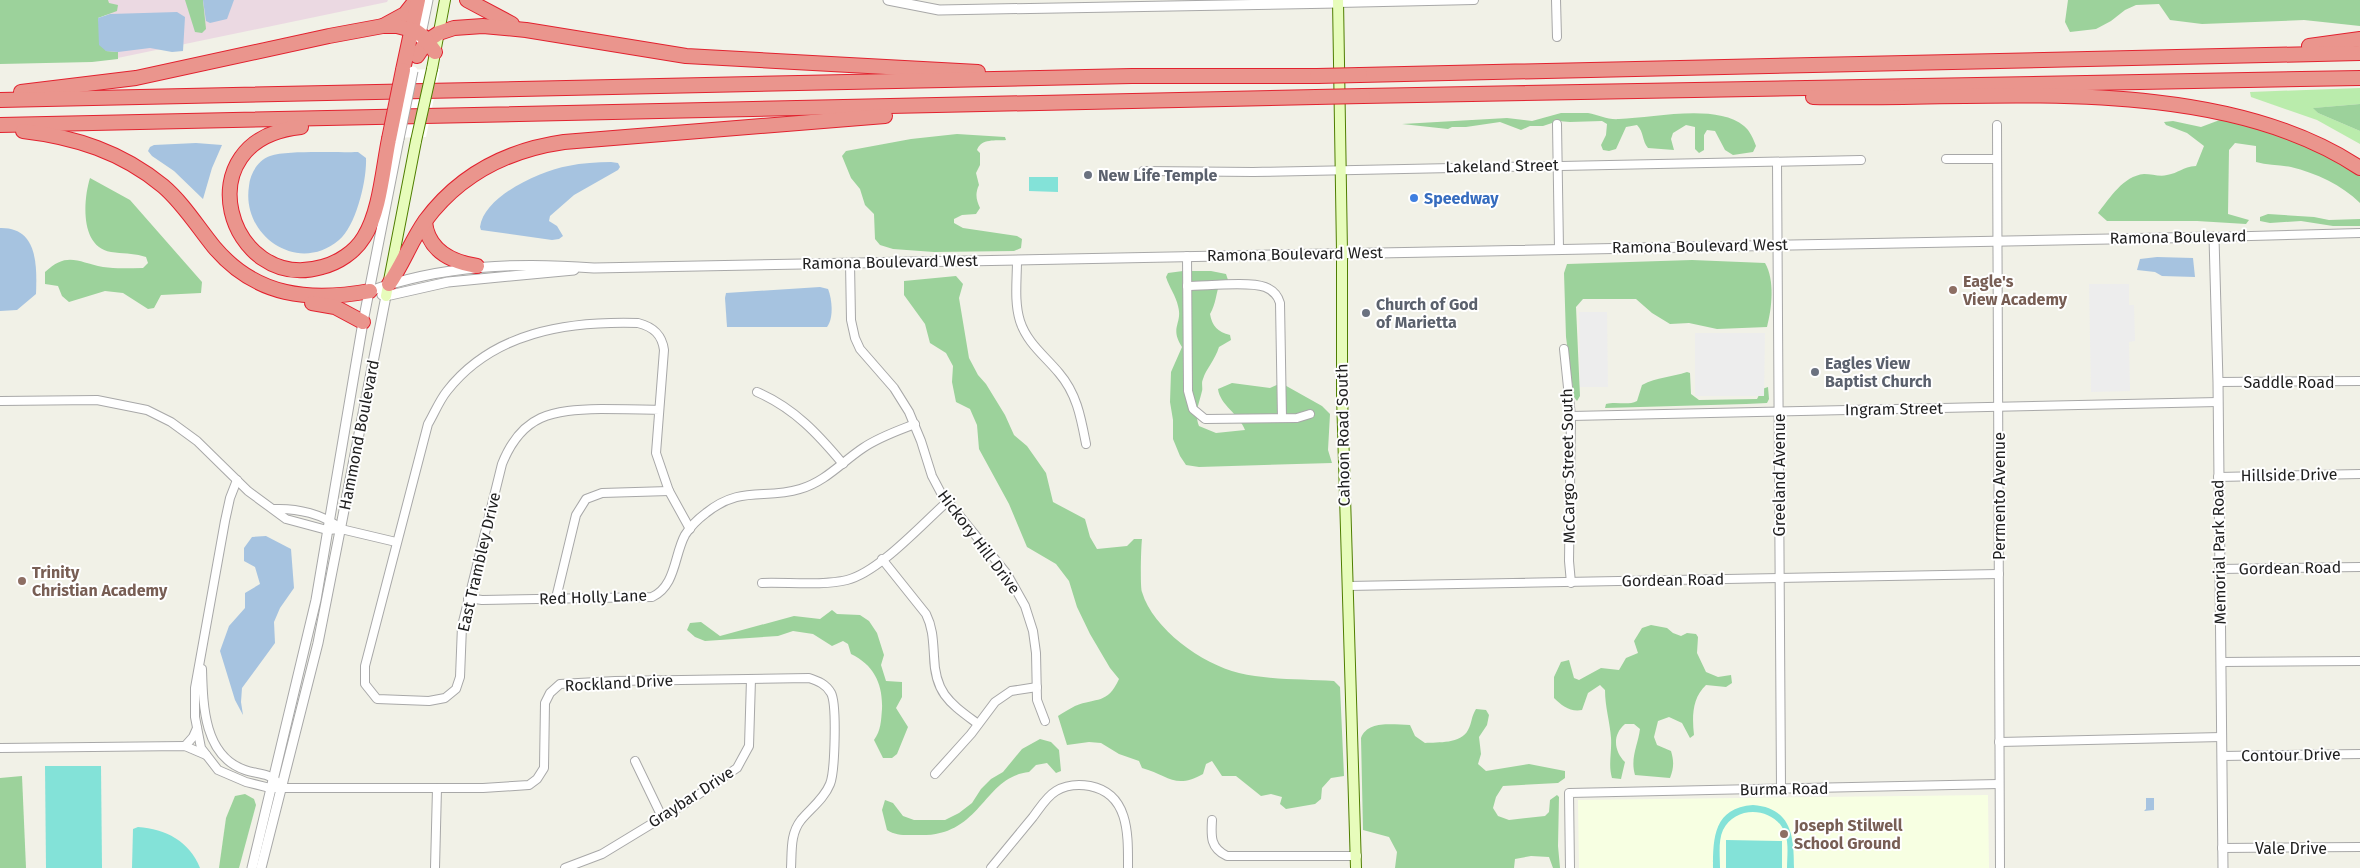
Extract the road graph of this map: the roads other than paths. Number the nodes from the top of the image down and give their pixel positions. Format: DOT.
graph roads {
  1 [pos="417,0"];
  2 [pos="428,0"];
  3 [pos="445,0"];
  4 [pos="467,0"];
  5 [pos="888,0"];
  6 [pos="1474,0"];
  7 [pos="1556,0"];
  8 [pos="1338,1"];
  9 [pos="900,2"];
  10 [pos="1120,3"];
  11 [pos="383,26"];
  12 [pos="526,30"];
  13 [pos="439,33"];
  14 [pos="1557,37"];
  15 [pos="424,39"];
  16 [pos="2360,39"];
  17 [pos="2360,53"];
  18 [pos="417,56"];
  19 [pos="2210,56"];
  20 [pos="408,70"];
  21 [pos="2360,78"];
  22 [pos="1018,79"];
  23 [pos="1700,90"];
  24 [pos="0,95"];
  25 [pos="0,100"];
  26 [pos="1008,105"];
  27 [pos="370,117"];
  28 [pos="1557,124"];
  29 [pos="0,125"];
  30 [pos="1997,125"];
  31 [pos="0,132"];
  32 [pos="394,139"];
  33 [pos="1946,159"];
  34 [pos="1996,159"];
  35 [pos="1861,160"];
  36 [pos="1777,162"];
  37 [pos="1558,166"];
  38 [pos="2360,168"];
  39 [pos="1341,170"];
  40 [pos="1144,171"];
  41 [pos="425,222"];
  42 [pos="2360,234"];
  43 [pos="2214,237"];
  44 [pos="1996,240"];
  45 [pos="1776,245"];
  46 [pos="1559,249"];
  47 [pos="1342,252"];
  48 [pos="1187,256"];
  49 [pos="1017,260"];
  50 [pos="850,263"];
  51 [pos="477,266"];
  52 [pos="594,268"];
  53 [pos="265,286"];
  54 [pos="1187,286"];
  55 [pos="387,290"];
  56 [pos="370,291"];
  57 [pos="363,322"];
  58 [pos="1564,349"];
  59 [pos="2360,381"];
  60 [pos="2218,382"];
  61 [pos="757,392"];
  62 [pos="0,401"];
  63 [pos="2218,402"];
  64 [pos="1998,406"];
  65 [pos="659,410"];
  66 [pos="1779,412"];
  67 [pos="1310,414"];
  68 [pos="1571,416"];
  69 [pos="1282,418"];
  70 [pos="915,424"];
  71 [pos="1086,444"];
  72 [pos="843,464"];
  73 [pos="2360,474"];
  74 [pos="2218,477"];
  75 [pos="237,480"];
  76 [pos="669,491"];
  77 [pos="947,502"];
  78 [pos="274,510"];
  79 [pos="329,519"];
  80 [pos="341,528"];
  81 [pos="690,528"];
  82 [pos="327,530"];
  83 [pos="396,542"];
  84 [pos="882,559"];
  85 [pos="2360,567"];
  86 [pos="2219,569"];
  87 [pos="1999,574"];
  88 [pos="1780,578"];
  89 [pos="762,583"];
  90 [pos="1571,583"];
  91 [pos="1348,586"];
  92 [pos="468,598"];
  93 [pos="556,598"];
  94 [pos="202,651"];
  95 [pos="2360,661"];
  96 [pos="2221,662"];
  97 [pos="751,679"];
  98 [pos="1037,687"];
  99 [pos="1045,721"];
  100 [pos="978,724"];
  101 [pos="197,728"];
  102 [pos="2222,737"];
  103 [pos="1999,742"];
  104 [pos="185,746"];
  105 [pos="0,748"];
  106 [pos="2360,754"];
  107 [pos="207,755"];
  108 [pos="2222,756"];
  109 [pos="635,761"];
  110 [pos="935,774"];
  111 [pos="274,777"];
  112 [pos="1999,784"];
  113 [pos="282,787"];
  114 [pos="270,788"];
  115 [pos="437,788"];
  116 [pos="1781,789"];
  117 [pos="662,817"];
  118 [pos="1212,820"];
  119 [pos="2360,847"];
  120 [pos="2222,848"];
  121 [pos="1357,856"];
  122 [pos="586,860"];
  123 [pos="252,868"];
  124 [pos="261,868"];
  125 [pos="435,868"];
  126 [pos="564,868"];
  127 [pos="590,868"];
  128 [pos="791,868"];
  129 [pos="992,868"];
  130 [pos="1128,868"];
  131 [pos="1356,868"];
  132 [pos="1570,868"];
  133 [pos="2000,868"];
  134 [pos="2223,868"];
  1 -- 11 [label="highway"];
  1 -- 15 [label="highway"];
  2 -- 15 [label="street, Hammond Boulevard"];
  3 -- 13 [label="main road"];
  4 -- 12 [label="highway"];
  5 -- 9 [label="street"];
  6 -- 8 [label="street"];
  7 -- 14 [label="street"];
  8 -- 10 [label="street"];
  8 -- 39 [label="main road, Cahoon Road South"];
  9 -- 10 [label="street"];
  11 -- 15 [label="highway"];
  11 -- 24 [label="highway"];
  12 -- 13 [label="highway"];
  12 -- 22 [label="highway"];
  13 -- 15 [label="highway"];
  15 -- 18 [label="highway"];
  15 -- 20 [label="highway"];
  15 -- 55 [label="main road, Hammond Boulevard, bridge"];
  16 -- 19 [label="highway"];
  17 -- 19 [label="highway"];
  18 -- 20 [label="street"];
  19 -- 22 [label="highway, bridge"];
  20 -- 32 [label="highway, bridge"];
  21 -- 23 [label="highway"];
  22 -- 25 [label="highway"];
  23 -- 26 [label="highway, bridge"];
  23 -- 38 [label="highway"];
  26 -- 27 [label="highway"];
  26 -- 41 [label="highway"];
  27 -- 29 [label="highway"];
  27 -- 32 [label="highway"];
  28 -- 37 [label="street"];
  30 -- 34 [label="street, Permento Avenue"];
  31 -- 53 [label="highway"];
  32 -- 56 [label="street, Hammond Boulevard"];
  33 -- 34 [label="street"];
  34 -- 44 [label="street, Permento Avenue"];
  35 -- 36 [label="street, Lakeland Street"];
  36 -- 37 [label="street, Lakeland Street"];
  36 -- 45 [label="street, Greeland Avenue"];
  37 -- 39 [label="street, Lakeland Street"];
  37 -- 46 [label="street"];
  39 -- 40 [label="street, Lakeland Street"];
  39 -- 47 [label="main road, Cahoon Road South"];
  41 -- 51 [label="highway"];
  41 -- 55 [label="highway"];
  42 -- 43 [label="street, Ramona Boulevard"];
  43 -- 44 [label="street, Ramona Boulevard"];
  43 -- 60 [label="street, Memorial Park Road"];
  44 -- 45 [label="street, Ramona Boulevard West"];
  44 -- 64 [label="street, Permento Avenue"];
  45 -- 46 [label="street, Ramona Boulevard West"];
  45 -- 66 [label="street, Greeland Avenue"];
  46 -- 47 [label="street, Ramona Boulevard West"];
  47 -- 48 [label="street, Ramona Boulevard West"];
  47 -- 91 [label="main road, Cahoon Road South"];
  48 -- 49 [label="street, Ramona Boulevard West"];
  48 -- 54 [label="street"];
  49 -- 50 [label="street, Ramona Boulevard West"];
  49 -- 71 [label="street"];
  50 -- 52 [label="street, Ramona Boulevard West"];
  50 -- 70 [label="street, Hickory Hill Drive"];
  51 -- 52 [label="street, Ramona Boulevard West"];
  51 -- 55 [label="street, Ramona Boulevard West"];
  52 -- 55 [label="street, Ramona Boulevard West"];
  53 -- 56 [label="highway"];
  53 -- 57 [label="highway"];
  54 -- 69 [label="street"];
  54 -- 69 [label="street"];
  55 -- 56 [label="street, Ramona Boulevard West"];
  55 -- 80 [label="street, Hammond Boulevard"];
  56 -- 57 [label="street, Hammond Boulevard"];
  57 -- 79 [label="street, Hammond Boulevard"];
  58 -- 68 [label="street, McCargo Street South"];
  59 -- 60 [label="street, Saddle Road"];
  60 -- 63 [label="street, Memorial Park Road"];
  61 -- 72 [label="street"];
  62 -- 75 [label="street"];
  63 -- 64 [label="street, Ingram Street"];
  63 -- 74 [label="street, Memorial Park Road"];
  64 -- 66 [label="street, Ingram Street"];
  64 -- 87 [label="street, Permento Avenue"];
  65 -- 76 [label="street"];
  65 -- 83 [label="street"];
  65 -- 92 [label="street, East Trambley Drive"];
  66 -- 68 [label="street, Ingram Street"];
  66 -- 88 [label="street, Greeland Avenue"];
  67 -- 69 [label="street"];
  68 -- 90 [label="street, McCargo Street South"];
  70 -- 72 [label="street, Red Holly Lane"];
  70 -- 77 [label="street, Hickory Hill Drive"];
  72 -- 81 [label="street, Red Holly Lane"];
  73 -- 74 [label="street, Hillside Drive"];
  74 -- 86 [label="street, Memorial Park Road"];
  75 -- 78 [label="street"];
  75 -- 94 [label="street"];
  76 -- 81 [label="street"];
  76 -- 93 [label="street"];
  77 -- 84 [label="street"];
  77 -- 98 [label="street, Hickory Hill Drive"];
  78 -- 79 [label="street"];
  78 -- 82 [label="street"];
  79 -- 80 [label="street"];
  79 -- 82 [label="street, Hammond Boulevard"];
  80 -- 82 [label="street"];
  80 -- 83 [label="street"];
  80 -- 113 [label="street, Hammond Boulevard"];
  81 -- 93 [label="street, Red Holly Lane"];
  82 -- 111 [label="street, Hammond Boulevard"];
  83 -- 92 [label="street, East Trambley Drive"];
  84 -- 89 [label="street"];
  84 -- 100 [label="street"];
  85 -- 86 [label="street, Gordean Road"];
  86 -- 96 [label="street, Memorial Park Road"];
  87 -- 88 [label="street, Gordean Road"];
  87 -- 103 [label="street, Permento Avenue"];
  88 -- 90 [label="street, Gordean Road"];
  88 -- 116 [label="street, Greeland Avenue"];
  90 -- 91 [label="street, Gordean Road"];
  91 -- 121 [label="main road, Cahoon Road South"];
  92 -- 93 [label="street, Red Holly Lane"];
  94 -- 101 [label="street"];
  94 -- 111 [label="street"];
  95 -- 96 [label="street"];
  96 -- 102 [label="street, Memorial Park Road"];
  97 -- 115 [label="street, Rockland Drive"];
  97 -- 117 [label="street, Graybar Drive"];
  97 -- 128 [label="street, Rockland Drive"];
  98 -- 99 [label="street, Hickory Hill Drive"];
  98 -- 100 [label="street"];
  100 -- 110 [label="street"];
  101 -- 104 [label="street"];
  101 -- 107 [label="street"];
  102 -- 103 [label="street"];
  102 -- 108 [label="street, Memorial Park Road"];
  103 -- 112 [label="street, Permento Avenue"];
  104 -- 105 [label="street"];
  104 -- 107 [label="street"];
  106 -- 108 [label="street, Contour Drive"];
  107 -- 114 [label="street, Rockland Drive"];
  108 -- 120 [label="street, Memorial Park Road"];
  109 -- 117 [label="street"];
  111 -- 113 [label="street"];
  111 -- 114 [label="street, Hammond Boulevard"];
  112 -- 116 [label="street, Burma Road"];
  112 -- 133 [label="street, Permento Avenue"];
  113 -- 114 [label="street, Rockland Drive"];
  113 -- 115 [label="street, Rockland Drive"];
  113 -- 124 [label="street, Hammond Boulevard"];
  114 -- 123 [label="street, Hammond Boulevard"];
  115 -- 125 [label="street"];
  116 -- 132 [label="street, Burma Road"];
  117 -- 122 [label="street, Graybar Drive"];
  118 -- 121 [label="street"];
  119 -- 120 [label="street, Vale Drive"];
  120 -- 134 [label="street, Memorial Park Road"];
  121 -- 131 [label="main road, Cahoon Road South"];
  122 -- 126 [label="street, Graybar Drive"];
  122 -- 127 [label="street"];
  129 -- 130 [label="street"];
}
